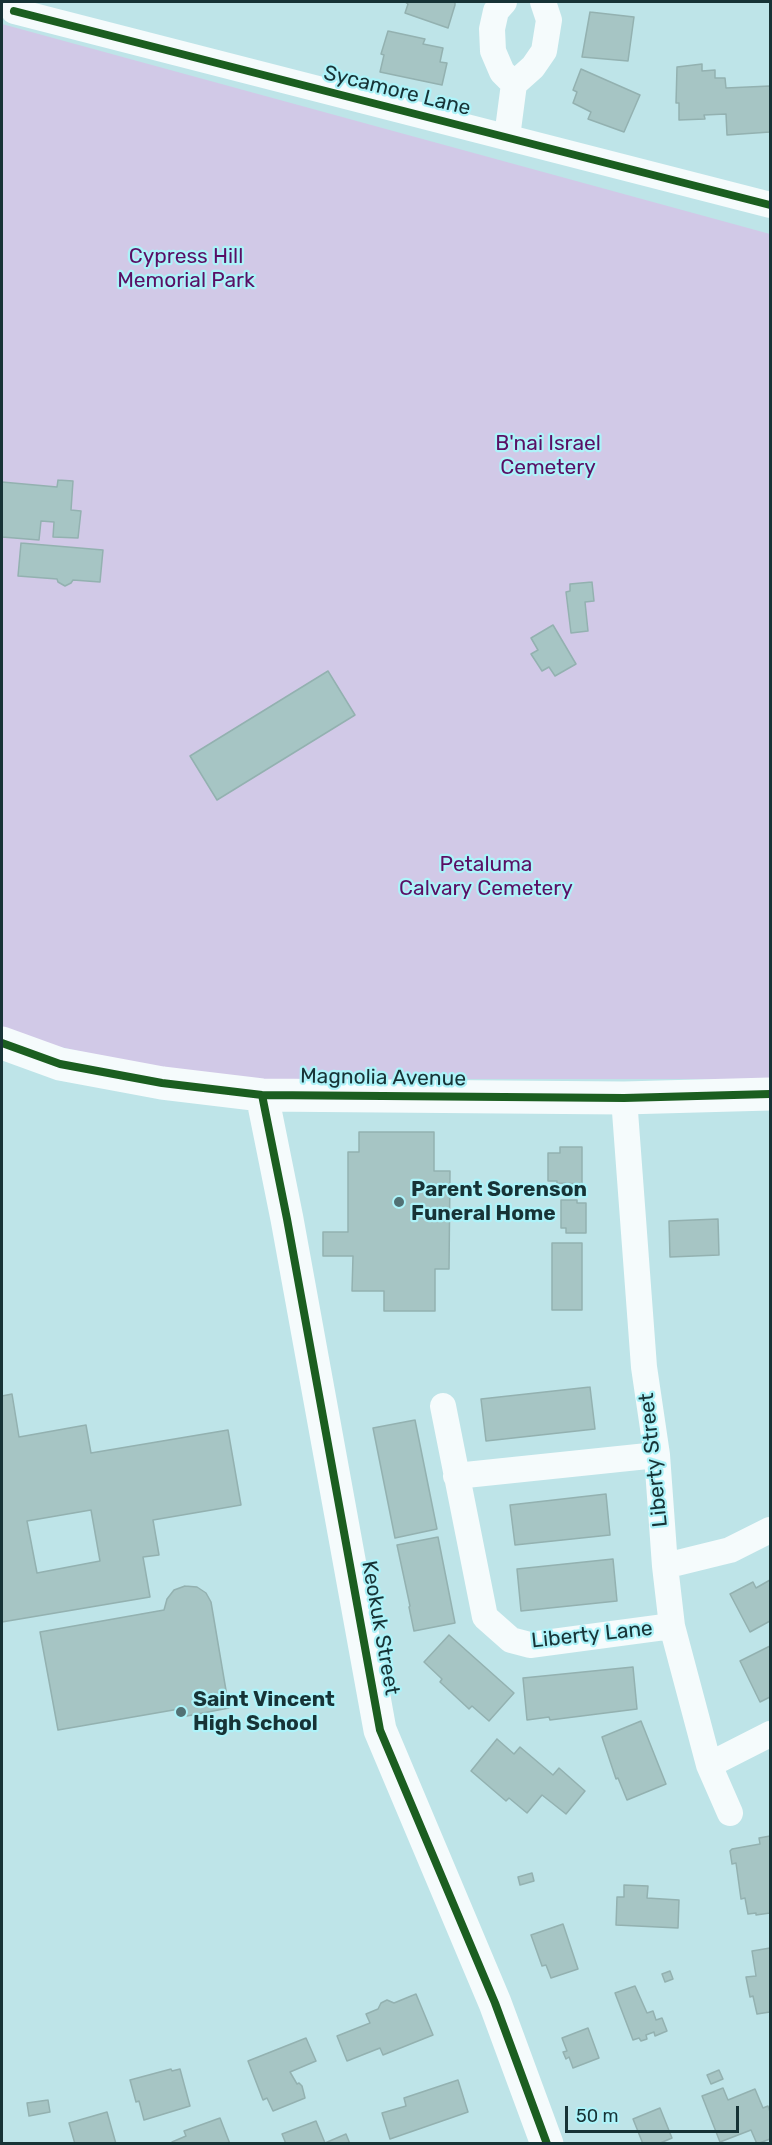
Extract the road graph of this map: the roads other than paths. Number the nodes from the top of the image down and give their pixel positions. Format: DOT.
graph roads {
  1 [pos="504,2"];
  2 [pos="543,2"];
  3 [pos="14,11"];
  4 [pos="514,84"];
  5 [pos="507,137"];
  6 [pos="771,205"];
  7 [pos="2,1043"];
  8 [pos="262,1095"];
  9 [pos="771,1095"];
  10 [pos="624,1098"];
  11 [pos="443,1406"];
  12 [pos="657,1455"];
  13 [pos="456,1476"];
  14 [pos="771,1530"];
  15 [pos="665,1566"];
  16 [pos="672,1626"];
  17 [pos="771,1734"];
  18 [pos="709,1765"];
  19 [pos="730,1813"];
  20 [pos="547,2144"];
  1 -- 4 [label="street"];
  2 -- 4 [label="street"];
  3 -- 5 [label="street, Sycamore Lane"];
  4 -- 5 [label="street"];
  5 -- 6 [label="street, Sycamore Lane"];
  7 -- 8 [label="street, Magnolia Avenue"];
  8 -- 10 [label="street, Magnolia Avenue"];
  8 -- 20 [label="street, Keokuk Street"];
  9 -- 10 [label="street, Magnolia Avenue"];
  10 -- 12 [label="street, Liberty Street"];
  11 -- 13 [label="street, Liberty Lane"];
  12 -- 13 [label="street"];
  12 -- 15 [label="street, Liberty Street"];
  13 -- 16 [label="street, Liberty Lane"];
  14 -- 15 [label="street"];
  15 -- 16 [label="street, Liberty Street"];
  16 -- 18 [label="street, Liberty Street"];
  17 -- 18 [label="street"];
  18 -- 19 [label="street, Liberty Street"];
}
